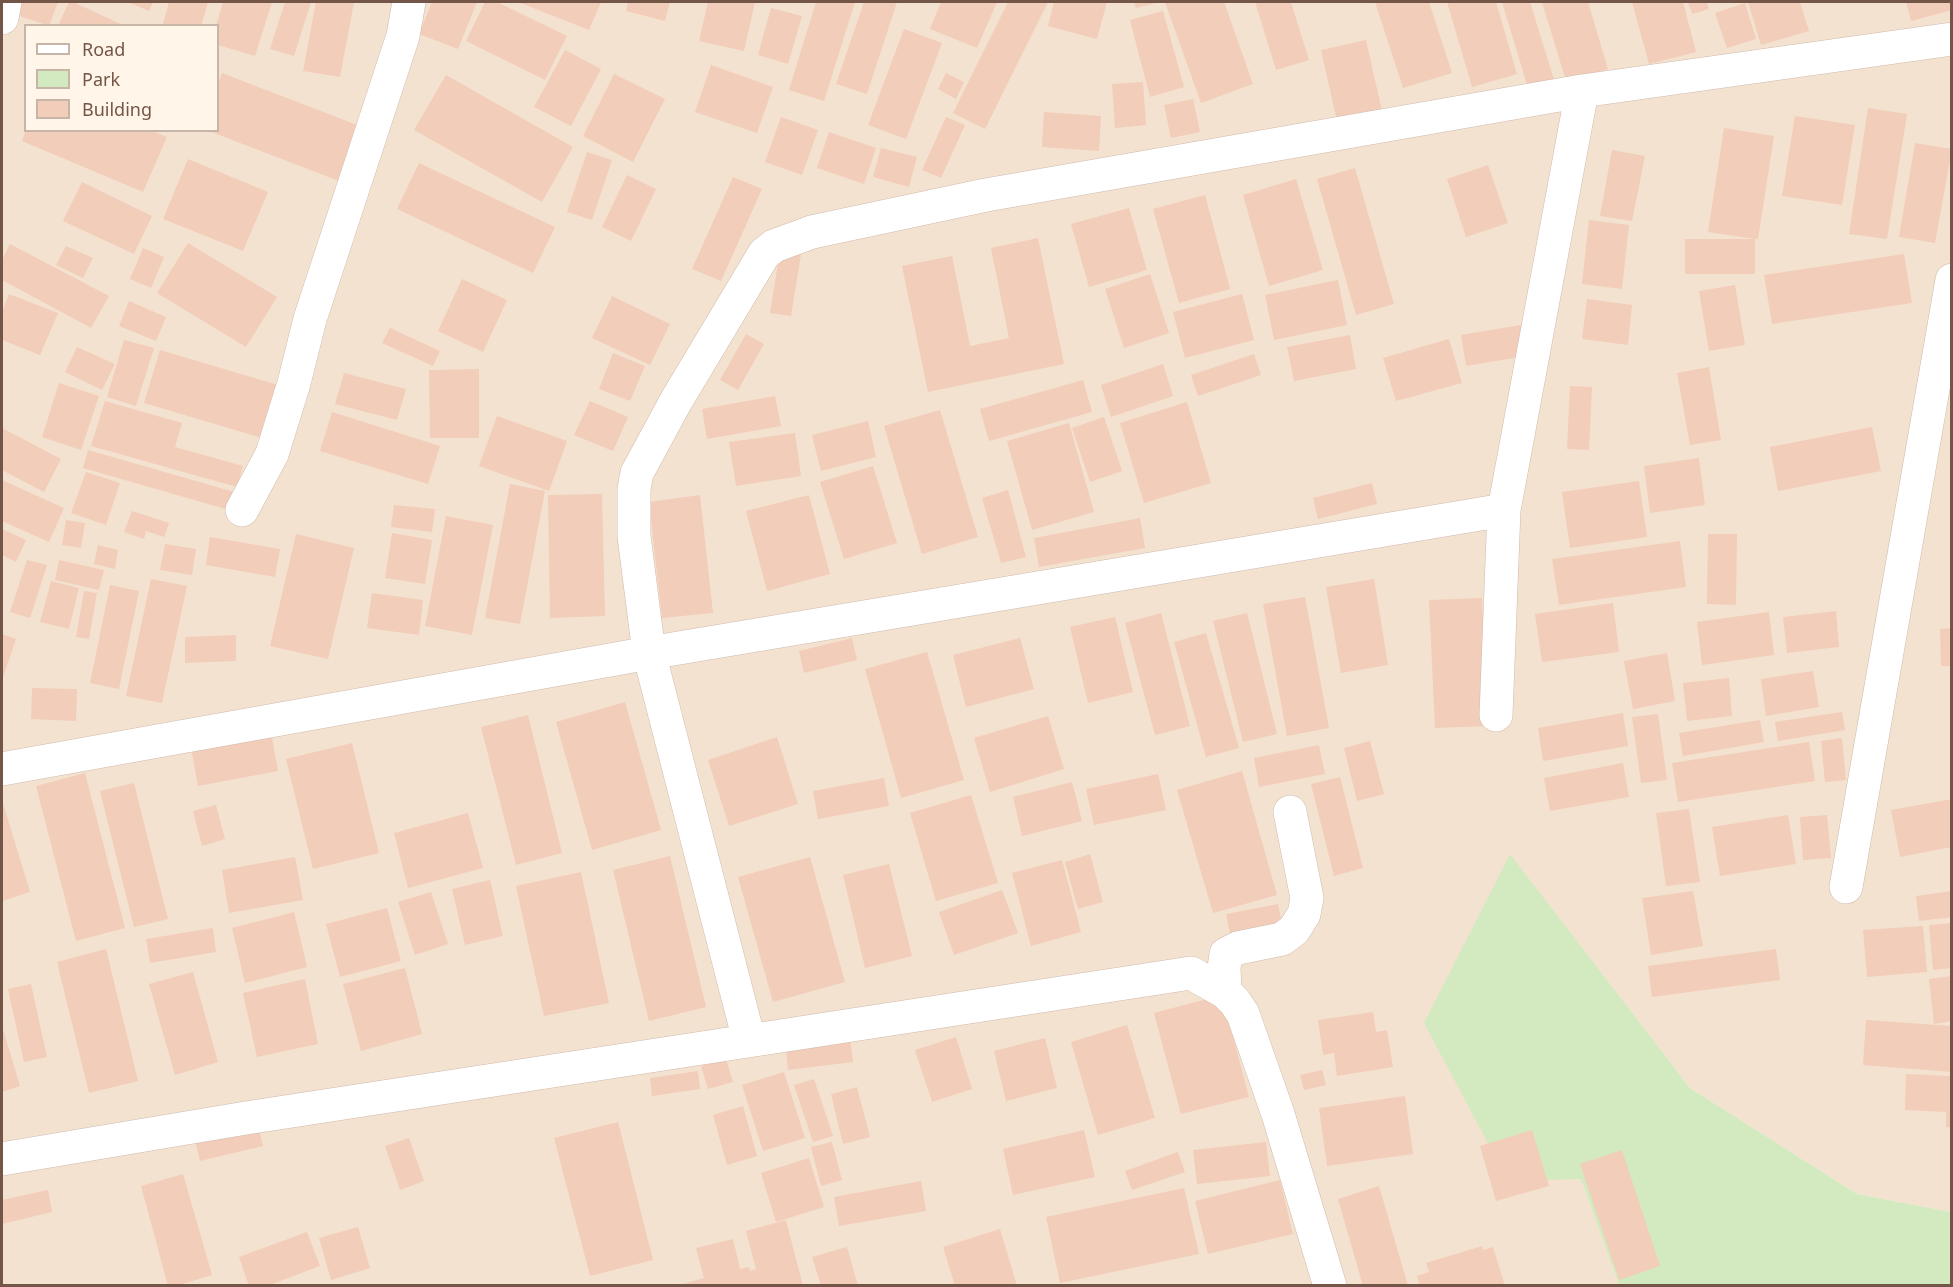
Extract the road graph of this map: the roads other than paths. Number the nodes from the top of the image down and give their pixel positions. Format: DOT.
graph roads {
  1 [pos="5,2"];
  2 [pos="409,2"];
  3 [pos="2,18"];
  4 [pos="1952,39"];
  5 [pos="1582,90"];
  6 [pos="1952,280"];
  7 [pos="242,510"];
  8 [pos="1504,510"];
  9 [pos="649,652"];
  10 [pos="1496,715"];
  11 [pos="2,769"];
  12 [pos="1290,812"];
  13 [pos="1846,887"];
  14 [pos="1225,992"];
  15 [pos="749,1040"];
  16 [pos="2,1159"];
  17 [pos="1330,1286"];
  1 -- 3 [label="street"];
  2 -- 7 [label="street"];
  4 -- 5 [label="street"];
  5 -- 8 [label="street"];
  5 -- 9 [label="street"];
  6 -- 13 [label="street"];
  8 -- 9 [label="street"];
  8 -- 10 [label="street"];
  9 -- 11 [label="street"];
  9 -- 15 [label="street"];
  12 -- 14 [label="street"];
  14 -- 15 [label="street"];
  14 -- 17 [label="street"];
  15 -- 16 [label="street"];
}
